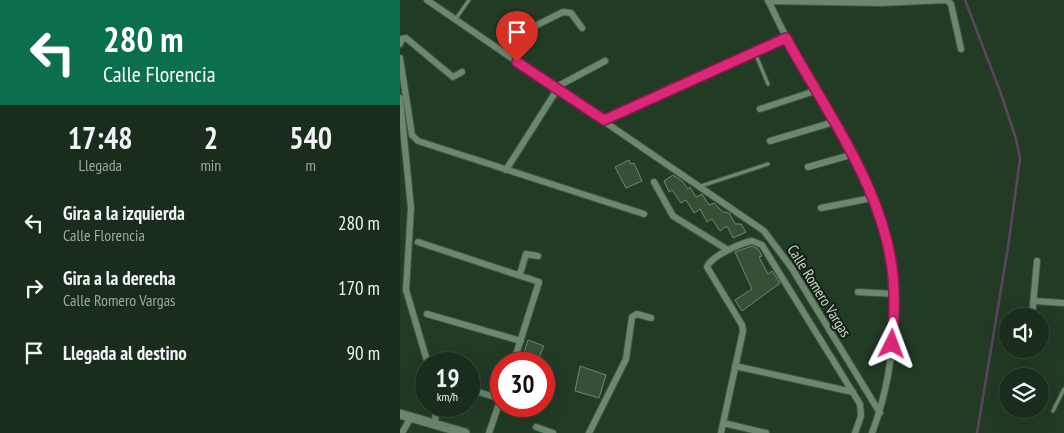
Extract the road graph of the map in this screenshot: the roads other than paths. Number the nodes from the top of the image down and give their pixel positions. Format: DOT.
graph roads {
  1 [pos="427,0"];
  2 [pos="469,0"];
  3 [pos="768,0"];
  4 [pos="946,0"];
  5 [pos="880,1"];
  6 [pos="455,20"];
  7 [pos="582,28"];
  8 [pos="786,38"];
  9 [pos="400,44"];
  10 [pos="960,49"];
  11 [pos="755,52"];
  12 [pos="504,53"];
  13 [pos="400,58"];
  14 [pos="605,60"];
  15 [pos="462,72"];
  16 [pos="768,84"];
  17 [pos="557,89"];
  18 [pos="816,92"];
  19 [pos="400,98"];
  20 [pos="760,109"];
  21 [pos="401,110"];
  22 [pos="402,119"];
  23 [pos="604,120"];
  24 [pos="834,122"];
  25 [pos="414,138"];
  26 [pos="405,139"];
  27 [pos="770,141"];
  28 [pos="854,154"];
  29 [pos="768,164"];
  30 [pos="808,167"];
  31 [pos="506,170"];
  32 [pos="654,182"];
  33 [pos="701,186"];
  34 [pos="872,198"];
  35 [pos="821,208"];
  36 [pos="644,214"];
  37 [pos="418,242"];
  38 [pos="728,250"];
  39 [pos="538,256"];
  40 [pos="1038,261"];
  41 [pos="520,274"];
  42 [pos="858,292"];
  43 [pos="894,294"];
  44 [pos="1034,301"];
  45 [pos="1064,303"];
  46 [pos="1033,308"];
  47 [pos="427,314"];
  48 [pos="651,318"];
  49 [pos="521,342"];
  50 [pos="424,352"];
  51 [pos="517,352"];
  52 [pos="735,366"];
  53 [pos="1064,389"];
  54 [pos="853,392"];
  55 [pos="1053,411"];
  56 [pos="880,413"];
  57 [pos="400,414"];
  58 [pos="411,417"];
  59 [pos="495,417"];
  60 [pos="723,423"];
  61 [pos="536,427"];
  62 [pos="441,429"];
  63 [pos="402,433"];
  64 [pos="465,433"];
  65 [pos="489,433"];
  66 [pos="554,433"];
  67 [pos="589,433"];
  68 [pos="721,433"];
  69 [pos="766,433"];
  70 [pos="855,433"];
  71 [pos="872,433"];
  1 -- 6 [label="street, Calle Romero Vargas"];
  2 -- 6 [label="lane"];
  3 -- 5 [label="street"];
  3 -- 8 [label="street"];
  4 -- 5 [label="street"];
  4 -- 10 [label="street"];
  6 -- 12 [label="street, Calle Romero Vargas"];
  7 -- 12 [label="street"];
  8 -- 11 [label="street"];
  8 -- 18 [label="street"];
  9 -- 15 [label="street"];
  11 -- 16 [label="lane"];
  11 -- 23 [label="street"];
  12 -- 17 [label="street, Calle Romero Vargas"];
  13 -- 25 [label="street"];
  14 -- 17 [label="street"];
  17 -- 23 [label="street, Calle Romero Vargas"];
  17 -- 31 [label="street"];
  18 -- 20 [label="street"];
  18 -- 24 [label="street"];
  19 -- 21 [label="street"];
  21 -- 22 [label="street"];
  22 -- 26 [label="street"];
  23 -- 33 [label="street, Calle Romero Vargas"];
  24 -- 27 [label="street"];
  24 -- 28 [label="street"];
  25 -- 26 [label="street"];
  25 -- 31 [label="street"];
  26 -- 50 [label="street"];
  28 -- 30 [label="street"];
  28 -- 34 [label="street"];
  29 -- 33 [label="lane"];
  31 -- 36 [label="street"];
  32 -- 38 [label="street"];
  33 -- 56 [label="street, Calle Romero Vargas"];
  34 -- 35 [label="street"];
  34 -- 43 [label="street"];
  37 -- 41 [label="street"];
  38 -- 52 [label="street"];
  38 -- 54 [label="street"];
  39 -- 41 [label="street"];
  40 -- 44 [label="street"];
  41 -- 49 [label="street"];
  42 -- 43 [label="street"];
  43 -- 56 [label="street"];
  44 -- 45 [label="street"];
  44 -- 46 [label="street"];
  47 -- 49 [label="street"];
  48 -- 67 [label="street"];
  49 -- 51 [label="street"];
  52 -- 54 [label="street"];
  52 -- 60 [label="street"];
  53 -- 55 [label="lane"];
  54 -- 70 [label="street"];
  56 -- 71 [label="street"];
  57 -- 58 [label="main road"];
  58 -- 62 [label="main road"];
  58 -- 63 [label="street"];
  59 -- 65 [label="street"];
  60 -- 68 [label="street"];
  60 -- 69 [label="street"];
  61 -- 66 [label="street"];
  62 -- 64 [label="main road"];
}
